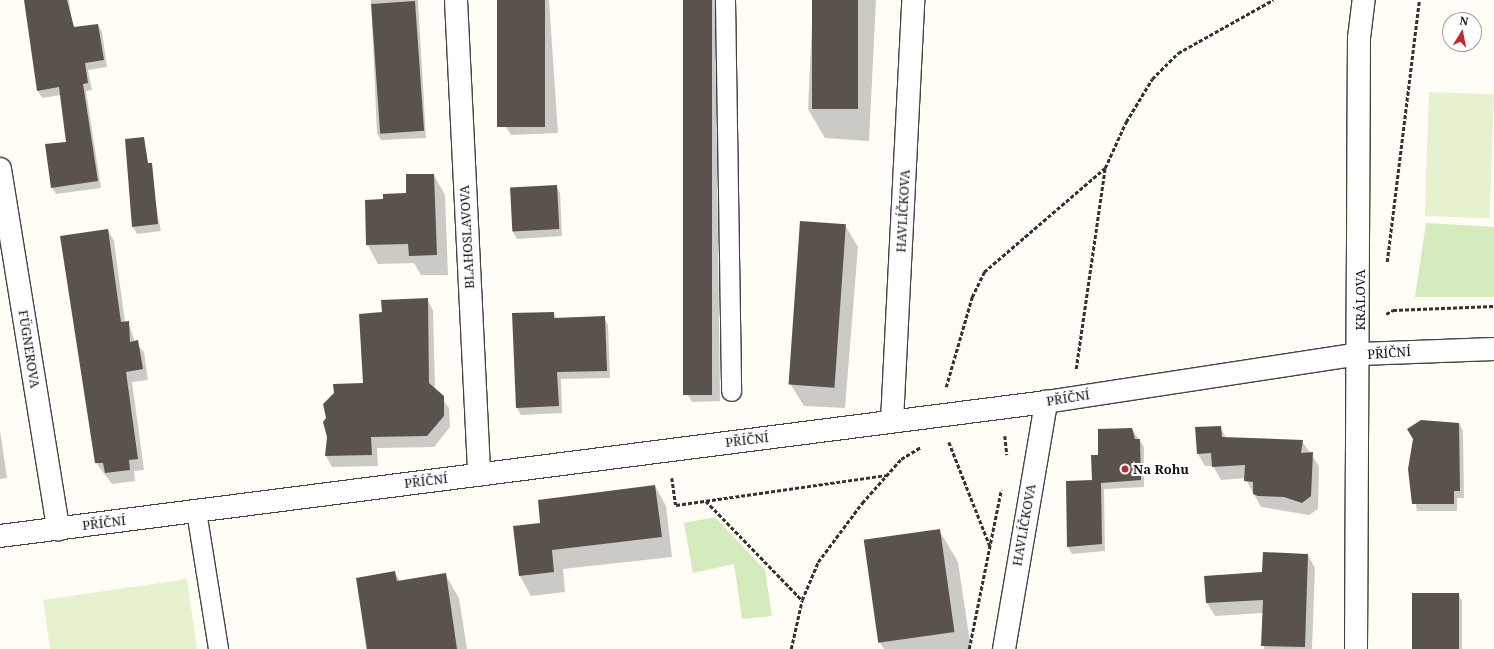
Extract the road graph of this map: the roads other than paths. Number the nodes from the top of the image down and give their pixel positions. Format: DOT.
graph roads {
  1 [pos="456,0"];
  2 [pos="725,0"];
  3 [pos="913,0"];
  4 [pos="1364,0"];
  5 [pos="0,169"];
  6 [pos="1494,349"];
  7 [pos="1360,354"];
  8 [pos="731,391"];
  9 [pos="1046,402"];
  10 [pos="892,421"];
  11 [pos="479,474"];
  12 [pos="196,511"];
  13 [pos="58,529"];
  14 [pos="0,536"];
  15 [pos="218,649"];
  16 [pos="1004,649"];
  17 [pos="1356,649"];
  1 -- 11 [label="street, BLAHOSLAVOVA"];
  2 -- 8 [label="lane"];
  3 -- 10 [label="street, HAVLÍČKOVA"];
  4 -- 7 [label="street, KRÁLOVA"];
  5 -- 13 [label="street, FÜGNEROVA"];
  6 -- 7 [label="street, PŘÍČNÍ"];
  7 -- 9 [label="street, PŘÍČNÍ"];
  7 -- 17 [label="street, KRÁLOVA"];
  9 -- 10 [label="street, PŘÍČNÍ"];
  9 -- 16 [label="street, HAVLÍČKOVA"];
  10 -- 11 [label="street, PŘÍČNÍ"];
  11 -- 12 [label="street, PŘÍČNÍ"];
  12 -- 13 [label="street, PŘÍČNÍ"];
  12 -- 15 [label="lane"];
  13 -- 14 [label="street, PŘÍČNÍ"];
}
